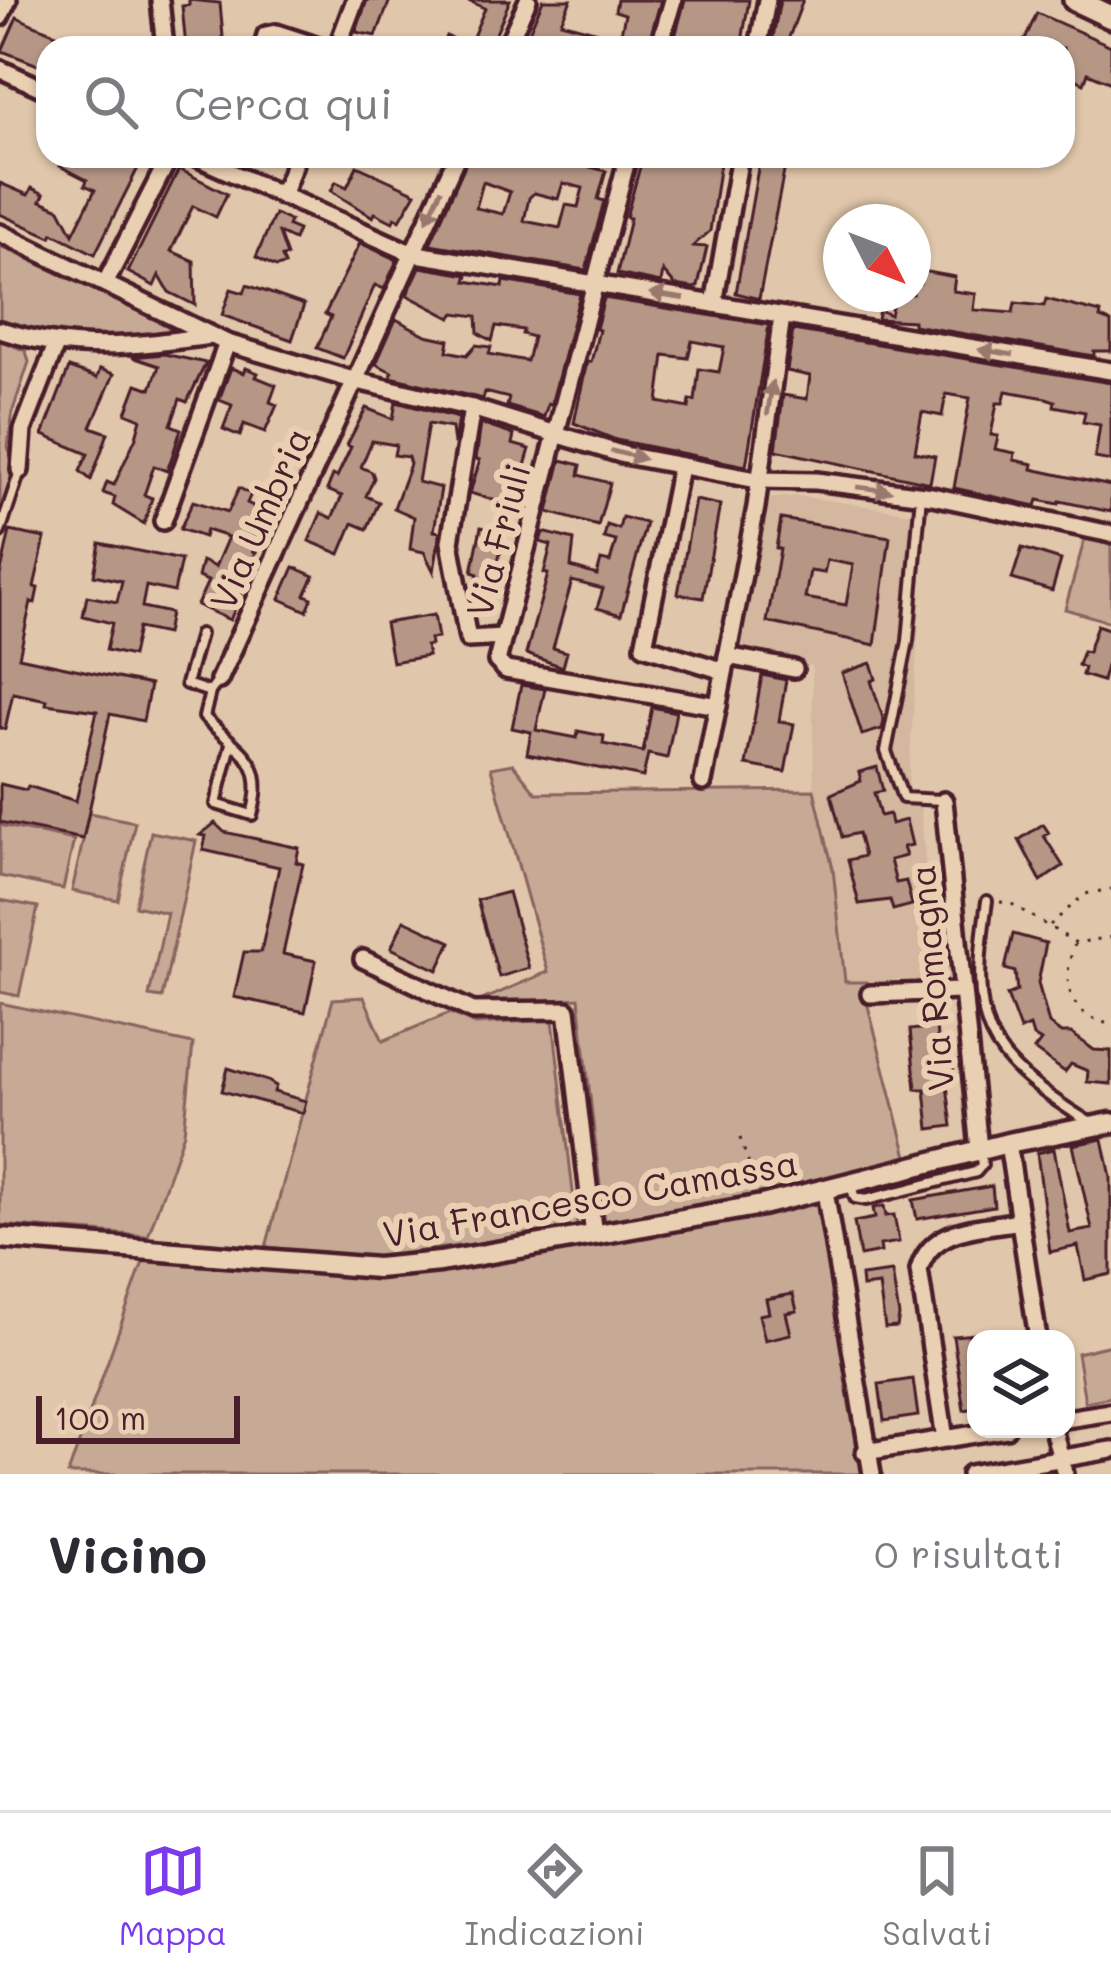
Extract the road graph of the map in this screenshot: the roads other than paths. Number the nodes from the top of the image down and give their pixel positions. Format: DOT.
graph roads {
  1 [pos="8,0"];
  2 [pos="160,0"];
  3 [pos="355,0"];
  4 [pos="528,0"];
  5 [pos="673,0"];
  6 [pos="767,0"];
  7 [pos="1076,0"];
  8 [pos="0,17"];
  9 [pos="1111,17"];
  10 [pos="164,36"];
  11 [pos="346,36"];
  12 [pos="512,36"];
  13 [pos="662,36"];
  14 [pos="760,36"];
  15 [pos="0,69"];
  16 [pos="36,86"];
  17 [pos="164,168"];
  18 [pos="220,168"];
  19 [pos="292,168"];
  20 [pos="451,168"];
  21 [pos="625,168"];
  22 [pos="738,168"];
  23 [pos="282,196"];
  24 [pos="0,233"];
  25 [pos="411,254"];
  26 [pos="106,282"];
  27 [pos="596,284"];
  28 [pos="714,304"];
  29 [pos="782,316"];
  30 [pos="0,330"];
  31 [pos="220,339"];
  32 [pos="56,346"];
  33 [pos="1111,371"];
  34 [pos="353,380"];
  35 [pos="472,408"];
  36 [pos="556,434"];
  37 [pos="680,467"];
  38 [pos="20,470"];
  39 [pos="758,480"];
  40 [pos="921,495"];
  41 [pos="163,521"];
  42 [pos="0,532"];
  43 [pos="1111,534"];
  44 [pos="200,634"];
  45 [pos="503,637"];
  46 [pos="725,663"];
  47 [pos="794,669"];
  48 [pos="215,686"];
  49 [pos="718,706"];
  50 [pos="231,744"];
  51 [pos="704,782"];
  52 [pos="944,801"];
  53 [pos="986,901"];
  54 [pos="363,959"];
  55 [pos="961,991"];
  56 [pos="870,994"];
  57 [pos="1107,1126"];
  58 [pos="1008,1142"];
  59 [pos="979,1149"];
  60 [pos="825,1191"];
  61 [pos="1020,1221"];
  62 [pos="594,1236"];
  63 [pos="0,1238"];
  64 [pos="1037,1330"];
  65 [pos="1111,1412"];
  66 [pos="1075,1418"];
  67 [pos="967,1435"];
  68 [pos="945,1439"];
  69 [pos="1111,1450"];
  70 [pos="866,1452"];
  71 [pos="1063,1466"];
  72 [pos="872,1474"];
  73 [pos="970,1474"];
  1 -- 8 [label="street"];
  2 -- 10 [label="street"];
  3 -- 11 [label="street"];
  4 -- 12 [label="street"];
  5 -- 13 [label="street"];
  6 -- 14 [label="street"];
  7 -- 9 [label="main road"];
  15 -- 16 [label="street"];
  17 -- 26 [label="street"];
  18 -- 23 [label="street"];
  19 -- 23 [label="street"];
  20 -- 25 [label="street, Via Umbria, one-way"];
  21 -- 27 [label="street, Via Friuli"];
  22 -- 28 [label="street"];
  23 -- 25 [label="street"];
  24 -- 26 [label="street"];
  25 -- 27 [label="street"];
  25 -- 34 [label="street, Via Umbria"];
  26 -- 31 [label="street"];
  28 -- 27 [label="street, one-way"];
  27 -- 36 [label="street, Via Friuli"];
  28 -- 29 [label="street"];
  33 -- 29 [label="street, one-way"];
  39 -- 29 [label="street, one-way"];
  30 -- 32 [label="street"];
  31 -- 32 [label="street"];
  31 -- 34 [label="street"];
  31 -- 41 [label="street"];
  32 -- 38 [label="street"];
  34 -- 35 [label="street"];
  34 -- 48 [label="street, Via Umbria"];
  35 -- 36 [label="street"];
  35 -- 45 [label="street"];
  36 -- 37 [label="street, one-way"];
  36 -- 45 [label="street, Via Friuli"];
  37 -- 39 [label="street"];
  37 -- 46 [label="street"];
  38 -- 42 [label="lane"];
  39 -- 40 [label="street, one-way"];
  39 -- 46 [label="street"];
  40 -- 43 [label="street"];
  40 -- 52 [label="lane"];
  44 -- 48 [label="lane"];
  45 -- 49 [label="street, Via Friuli"];
  46 -- 47 [label="street"];
  46 -- 49 [label="street"];
  48 -- 50 [label="lane"];
  49 -- 51 [label="street"];
  50 -- 50 [label="lane"];
  52 -- 55 [label="street, Via Romagna"];
  53 -- 57 [label="lane"];
  54 -- 62 [label="street"];
  55 -- 56 [label="street"];
  55 -- 59 [label="street, Via Romagna"];
  57 -- 58 [label="street, Via Francesco Camassa"];
  58 -- 59 [label="street, Via Francesco Camassa"];
  58 -- 61 [label="street"];
  59 -- 60 [label="street, Via Francesco Camassa"];
  60 -- 62 [label="street, Via Francesco Camassa"];
  60 -- 70 [label="street"];
  61 -- 64 [label="street"];
  61 -- 68 [label="street"];
  62 -- 63 [label="street, Via Francesco Camassa"];
  65 -- 66 [label="street"];
  67 -- 68 [label="street"];
  68 -- 70 [label="street"];
  69 -- 71 [label="street"];
  70 -- 72 [label="street"];
  71 -- 73 [label="street"];
}
